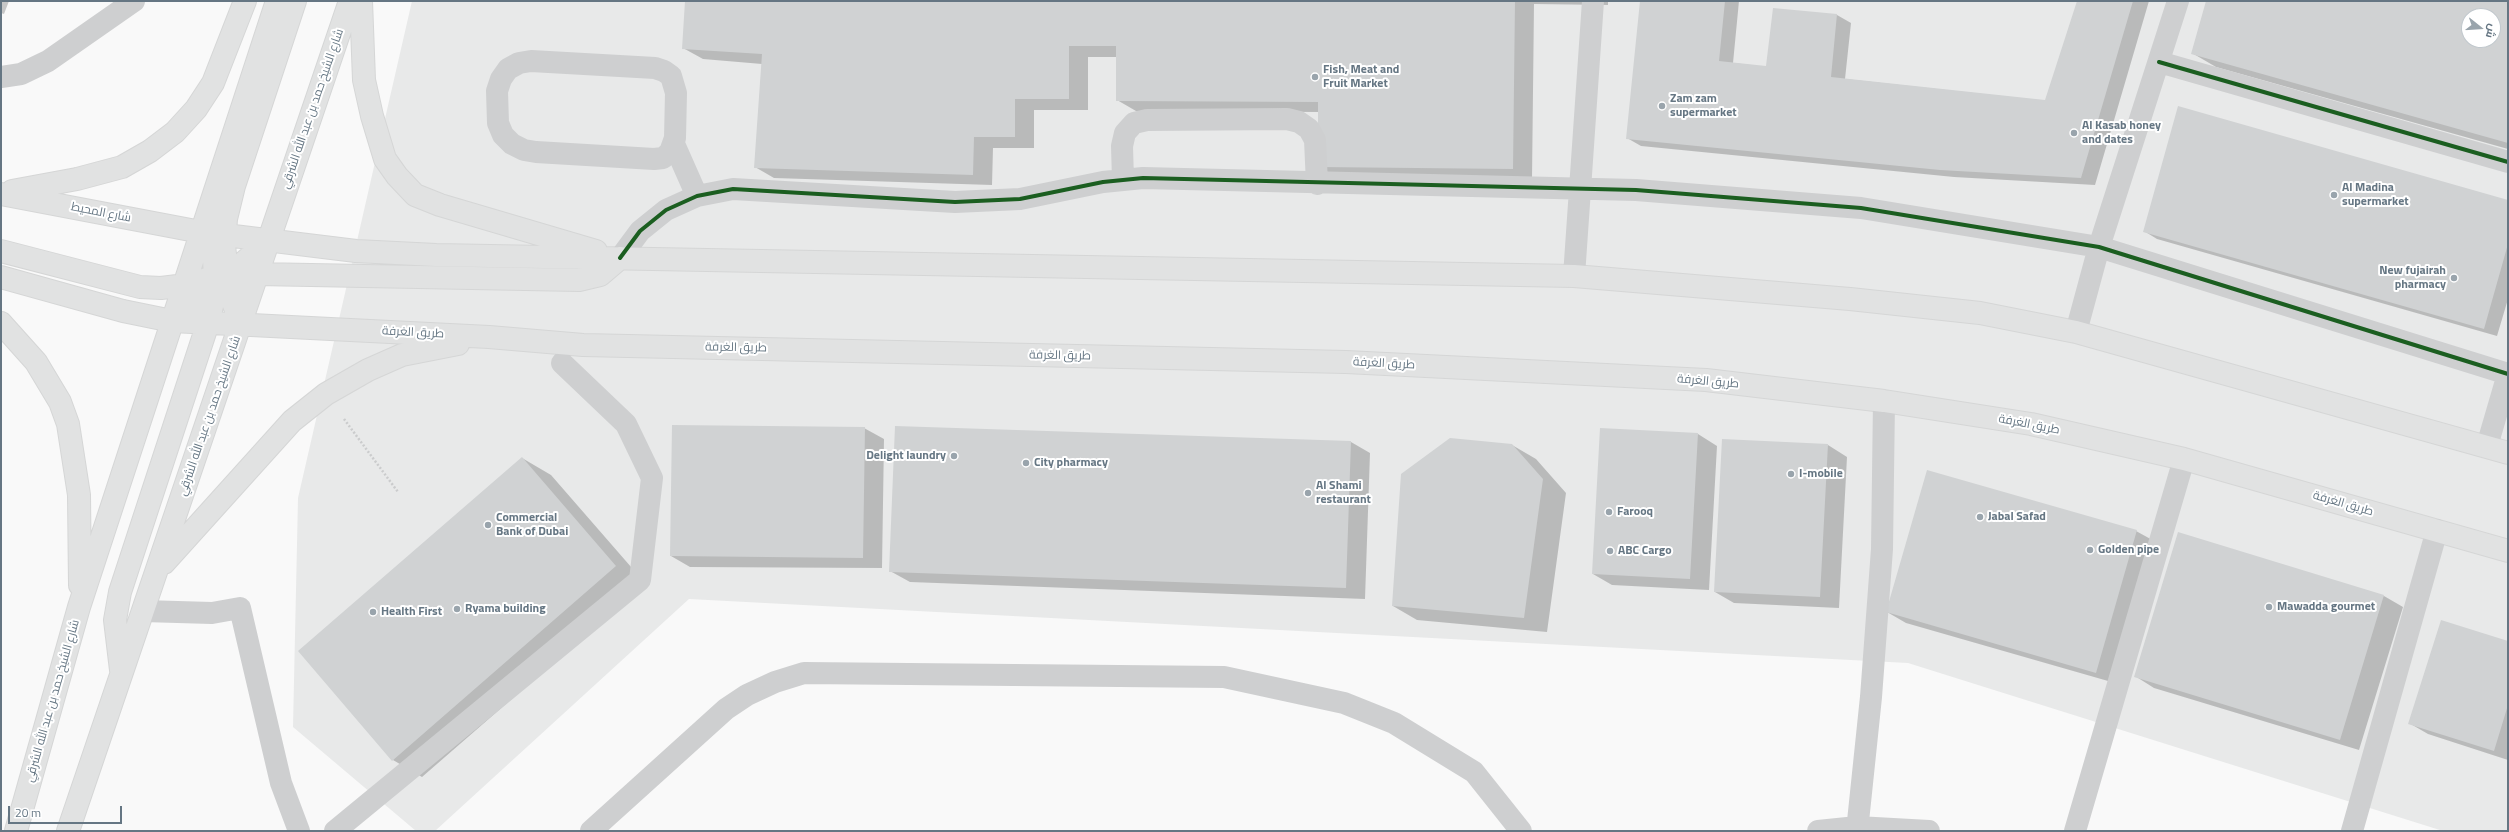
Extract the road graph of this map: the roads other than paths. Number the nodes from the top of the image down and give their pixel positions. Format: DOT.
graph roads {
  1 [pos="134,1"];
  2 [pos="245,1"];
  3 [pos="276,1"];
  4 [pos="295,1"];
  5 [pos="350,1"];
  6 [pos="361,1"];
  7 [pos="1594,1"];
  8 [pos="2178,1"];
  9 [pos="2159,62"];
  10 [pos="1,78"];
  11 [pos="674,144"];
  12 [pos="2508,162"];
  13 [pos="1123,180"];
  14 [pos="1317,184"];
  15 [pos="1580,190"];
  16 [pos="1,194"];
  17 [pos="696,196"];
  18 [pos="201,232"];
  19 [pos="224,234"];
  20 [pos="269,239"];
  21 [pos="2099,247"];
  22 [pos="1,251"];
  23 [pos="620,258"];
  24 [pos="257,274"];
  25 [pos="1574,276"];
  26 [pos="1,277"];
  27 [pos="222,280"];
  28 [pos="183,286"];
  29 [pos="172,321"];
  30 [pos="1,323"];
  31 [pos="208,323"];
  32 [pos="241,323"];
  33 [pos="2076,332"];
  34 [pos="489,337"];
  35 [pos="562,363"];
  36 [pos="2508,374"];
  37 [pos="1884,401"];
  38 [pos="2487,446"];
  39 [pos="2508,453"];
  40 [pos="2184,459"];
  41 [pos="2437,530"];
  42 [pos="2508,552"];
  43 [pos="156,572"];
  44 [pos="79,607"];
  45 [pos="143,611"];
  46 [pos="122,673"];
  47 [pos="1857,829"];
  48 [pos="16,831"];
  49 [pos="68,831"];
  50 [pos="299,831"];
  51 [pos="334,831"];
  52 [pos="591,831"];
  53 [pos="1521,831"];
  54 [pos="1818,831"];
  55 [pos="1930,831"];
  56 [pos="2075,831"];
  57 [pos="2352,831"];
  1 -- 10 [label="street"];
  2 -- 16 [label="highway"];
  3 -- 18 [label="highway, شارع الشيخ حمد بن عبد الله الشرقي"];
  4 -- 19 [label="highway"];
  5 -- 20 [label="highway, شارع الشيخ حمد بن عبد الله الشرقي"];
  6 -- 23 [label="highway"];
  7 -- 15 [label="street"];
  8 -- 9 [label="street"];
  9 -- 12 [label="street"];
  9 -- 21 [label="street"];
  11 -- 11 [label="street"];
  11 -- 17 [label="street"];
  13 -- 14 [label="street"];
  13 -- 14 [label="street"];
  13 -- 17 [label="street"];
  14 -- 15 [label="street"];
  15 -- 21 [label="street"];
  15 -- 25 [label="street"];
  16 -- 18 [label="highway, شارع المحيط"];
  17 -- 23 [label="street"];
  18 -- 19 [label="highway, شارع المحيط"];
  18 -- 27 [label="highway"];
  18 -- 28 [label="highway, شارع الشيخ حمد بن عبد الله الشرقي"];
  19 -- 20 [label="highway, شارع المحيط"];
  19 -- 27 [label="highway"];
  20 -- 23 [label="highway"];
  20 -- 24 [label="highway, شارع الشيخ حمد بن عبد الله الشرقي"];
  20 -- 27 [label="highway"];
  21 -- 33 [label="street"];
  21 -- 36 [label="street"];
  22 -- 28 [label="highway"];
  23 -- 24 [label="highway"];
  23 -- 25 [label="highway"];
  24 -- 27 [label="highway"];
  24 -- 32 [label="highway, شارع الشيخ حمد بن عبد الله الشرقي"];
  25 -- 33 [label="highway"];
  26 -- 29 [label="highway"];
  27 -- 28 [label="highway"];
  27 -- 29 [label="highway"];
  27 -- 31 [label="highway"];
  27 -- 32 [label="highway"];
  28 -- 29 [label="highway, شارع الشيخ حمد بن عبد الله الشرقي"];
  29 -- 31 [label="highway, طريق الغرفة"];
  29 -- 44 [label="highway, شارع الشيخ حمد بن عبد الله الشرقي"];
  30 -- 44 [label="highway"];
  31 -- 32 [label="highway, طريق الغرفة"];
  31 -- 46 [label="highway"];
  32 -- 34 [label="highway, طريق الغرفة"];
  32 -- 43 [label="highway, شارع الشيخ حمد بن عبد الله الشرقي"];
  33 -- 38 [label="highway"];
  34 -- 37 [label="highway, طريق الغرفة"];
  34 -- 43 [label="highway"];
  35 -- 51 [label="street"];
  36 -- 38 [label="street"];
  37 -- 40 [label="highway, طريق الغرفة"];
  37 -- 47 [label="street"];
  38 -- 39 [label="highway"];
  40 -- 41 [label="highway, طريق الغرفة"];
  40 -- 56 [label="street"];
  41 -- 42 [label="highway, طريق الغرفة"];
  41 -- 57 [label="street"];
  43 -- 45 [label="highway, شارع الشيخ حمد بن عبد الله الشرقي"];
  44 -- 48 [label="highway, شارع الشيخ حمد بن عبد الله الشرقي"];
  45 -- 46 [label="highway, شارع الشيخ حمد بن عبد الله الشرقي"];
  45 -- 50 [label="street"];
  46 -- 49 [label="highway, شارع الشيخ حمد بن عبد الله الشرقي"];
  47 -- 54 [label="street"];
  47 -- 55 [label="street"];
  52 -- 53 [label="street"];
}
